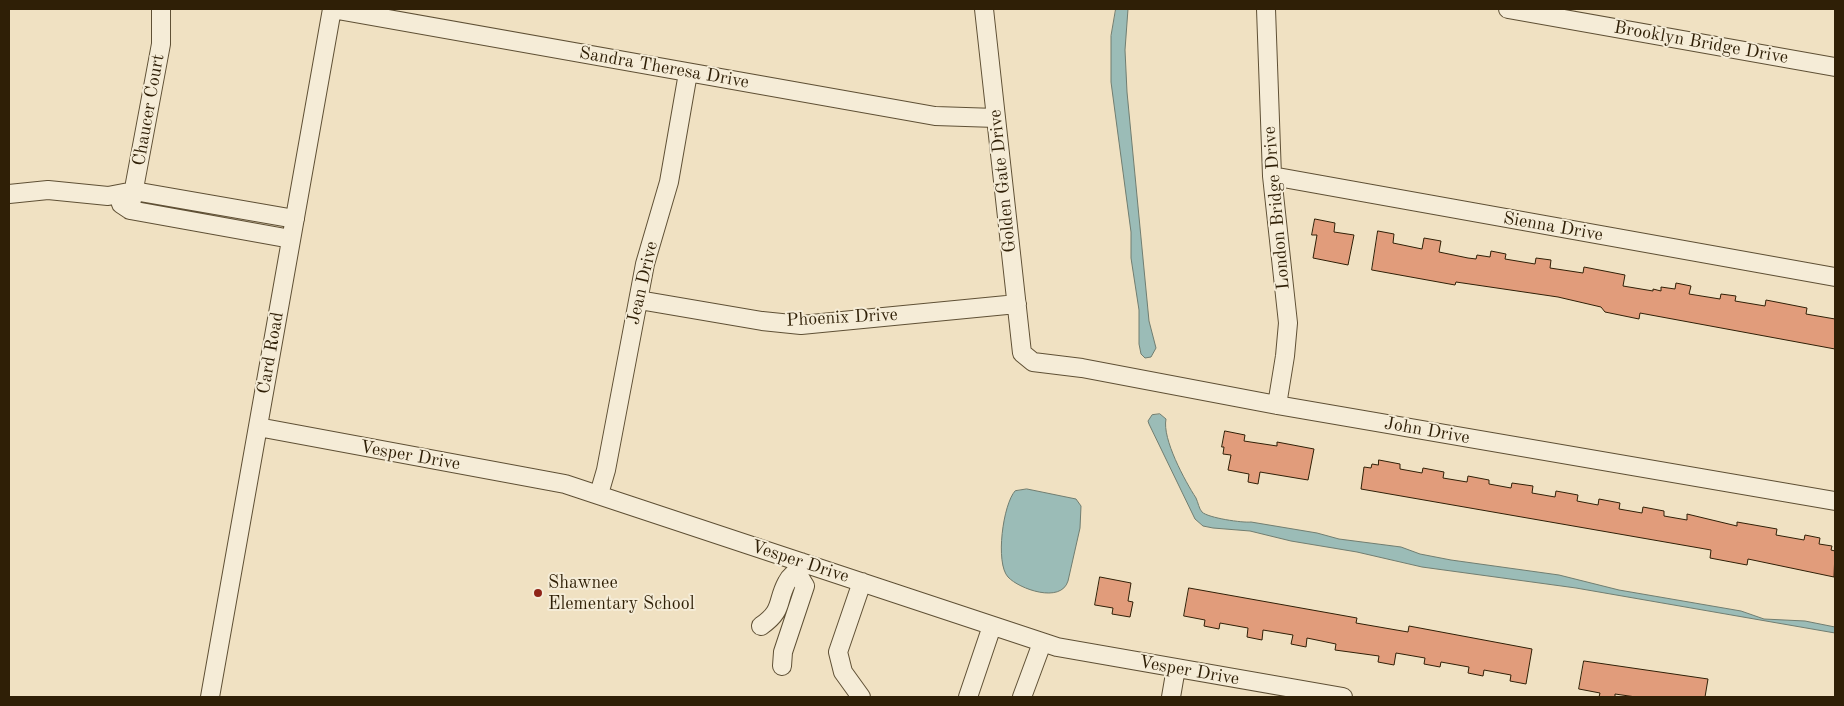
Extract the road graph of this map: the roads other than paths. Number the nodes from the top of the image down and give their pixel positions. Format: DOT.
graph roads {
  1 [pos="161,9"];
  2 [pos="332,9"];
  3 [pos="984,9"];
  4 [pos="1266,9"];
  5 [pos="1508,9"];
  6 [pos="1835,67"];
  7 [pos="688,73"];
  8 [pos="996,118"];
  9 [pos="1272,176"];
  10 [pos="134,191"];
  11 [pos="9,194"];
  12 [pos="108,196"];
  13 [pos="208,205"];
  14 [pos="130,210"];
  15 [pos="295,219"];
  16 [pos="204,224"];
  17 [pos="291,239"];
  18 [pos="1835,277"];
  19 [pos="638,300"];
  20 [pos="1017,304"];
  21 [pos="1022,353"];
  22 [pos="1277,405"];
  23 [pos="258,428"];
  24 [pos="599,494"];
  25 [pos="1835,501"];
  26 [pos="799,568"];
  27 [pos="862,582"];
  28 [pos="761,626"];
  29 [pos="992,626"];
  30 [pos="1042,643"];
  31 [pos="782,666"];
  32 [pos="1176,668"];
  33 [pos="210,697"];
  34 [pos="861,697"];
  35 [pos="968,697"];
  36 [pos="1022,697"];
  37 [pos="1171,697"];
  38 [pos="1342,697"];
  1 -- 10 [label="street, Chaucer Court"];
  2 -- 7 [label="street, Sandra Theresa Drive"];
  2 -- 15 [label="street, Card Road"];
  3 -- 8 [label="street, Golden Gate Drive"];
  4 -- 9 [label="street, London Bridge Drive"];
  5 -- 6 [label="street, Brooklyn Bridge Drive"];
  7 -- 8 [label="street, Sandra Theresa Drive"];
  7 -- 19 [label="street, Jean Drive"];
  8 -- 20 [label="street, Golden Gate Drive"];
  9 -- 18 [label="street, Sienna Drive"];
  9 -- 22 [label="street, London Bridge Drive"];
  10 -- 12 [label="street"];
  10 -- 13 [label="street"];
  10 -- 14 [label="street, Chaucer Court"];
  11 -- 12 [label="street"];
  12 -- 14 [label="street"];
  13 -- 15 [label="street"];
  13 -- 16 [label="street"];
  14 -- 16 [label="street"];
  15 -- 17 [label="street, Card Road"];
  16 -- 17 [label="street"];
  17 -- 23 [label="street, Card Road"];
  19 -- 20 [label="street, Phoenix Drive"];
  19 -- 24 [label="street, Jean Drive"];
  20 -- 21 [label="street, Golden Gate Drive"];
  21 -- 22 [label="street, John Drive"];
  22 -- 25 [label="street, John Drive"];
  23 -- 24 [label="street, Vesper Drive"];
  23 -- 33 [label="street, Card Road"];
  24 -- 26 [label="street, Vesper Drive"];
  26 -- 27 [label="street, Vesper Drive"];
  26 -- 28 [label="street"];
  26 -- 31 [label="street"];
  27 -- 29 [label="street, Vesper Drive"];
  27 -- 34 [label="street"];
  29 -- 30 [label="street, Vesper Drive"];
  29 -- 35 [label="street"];
  30 -- 32 [label="street, Vesper Drive"];
  30 -- 36 [label="street"];
  32 -- 37 [label="street"];
  32 -- 38 [label="street, Vesper Drive"];
}
